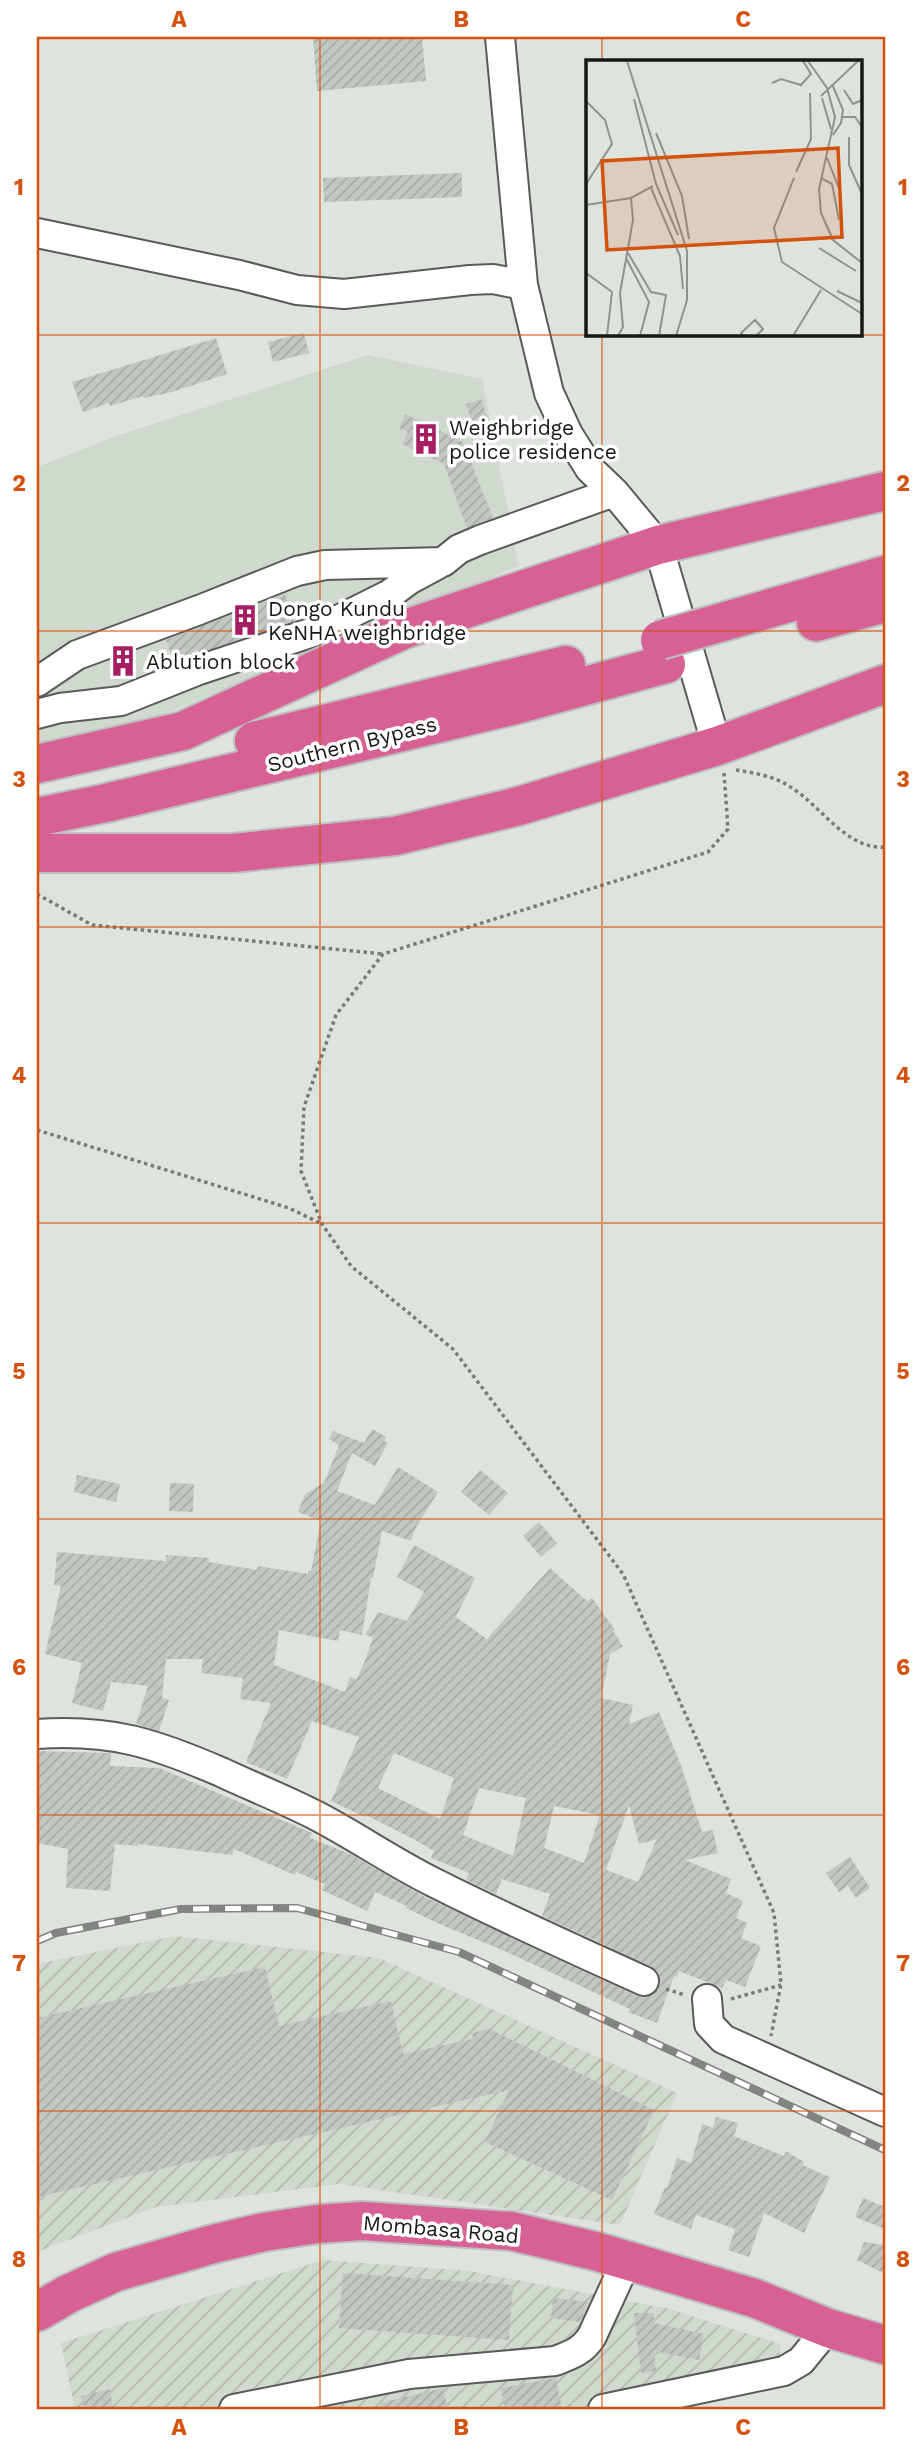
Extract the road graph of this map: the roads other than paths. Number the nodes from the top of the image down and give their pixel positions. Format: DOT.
graph roads {
  1 [pos="500,37"];
  2 [pos="37,233"];
  3 [pos="523,285"];
  4 [pos="885,491"];
  5 [pos="614,492"];
  6 [pos="657,545"];
  7 [pos="443,562"];
  8 [pos="885,575"];
  9 [pos="885,603"];
  10 [pos="735,631"];
  11 [pos="663,652"];
  12 [pos="37,682"];
  13 [pos="885,684"];
  14 [pos="37,714"];
  15 [pos="720,757"];
  16 [pos="37,764"];
  17 [pos="37,790"];
  18 [pos="37,817"];
  19 [pos="37,853"];
  20 [pos="37,1734"];
  21 [pos="644,1981"];
  22 [pos="706,1999"];
  23 [pos="885,2112"];
  24 [pos="627,2260"];
  25 [pos="37,2312"];
  26 [pos="828,2328"];
  27 [pos="885,2345"];
  28 [pos="233,2409"];
  29 [pos="603,2409"];
  1 -- 3 [label="street"];
  2 -- 3 [label="street"];
  3 -- 5 [label="street"];
  4 -- 6 [label="highway"];
  5 -- 6 [label="street"];
  5 -- 7 [label="street"];
  6 -- 15 [label="street"];
  6 -- 16 [label="highway"];
  7 -- 12 [label="street"];
  7 -- 14 [label="street"];
  8 -- 10 [label="highway"];
  9 -- 10 [label="highway"];
  10 -- 11 [label="highway, bridge"];
  11 -- 17 [label="highway, Southern Bypass"];
  11 -- 18 [label="highway, Southern Bypass"];
  13 -- 15 [label="highway"];
  15 -- 19 [label="highway"];
  20 -- 21 [label="street"];
  22 -- 23 [label="street"];
  24 -- 25 [label="highway, Mombasa Road"];
  24 -- 26 [label="highway, Mombasa Road"];
  24 -- 28 [label="street"];
  26 -- 27 [label="highway, Mombasa Road"];
  26 -- 29 [label="street"];
}
